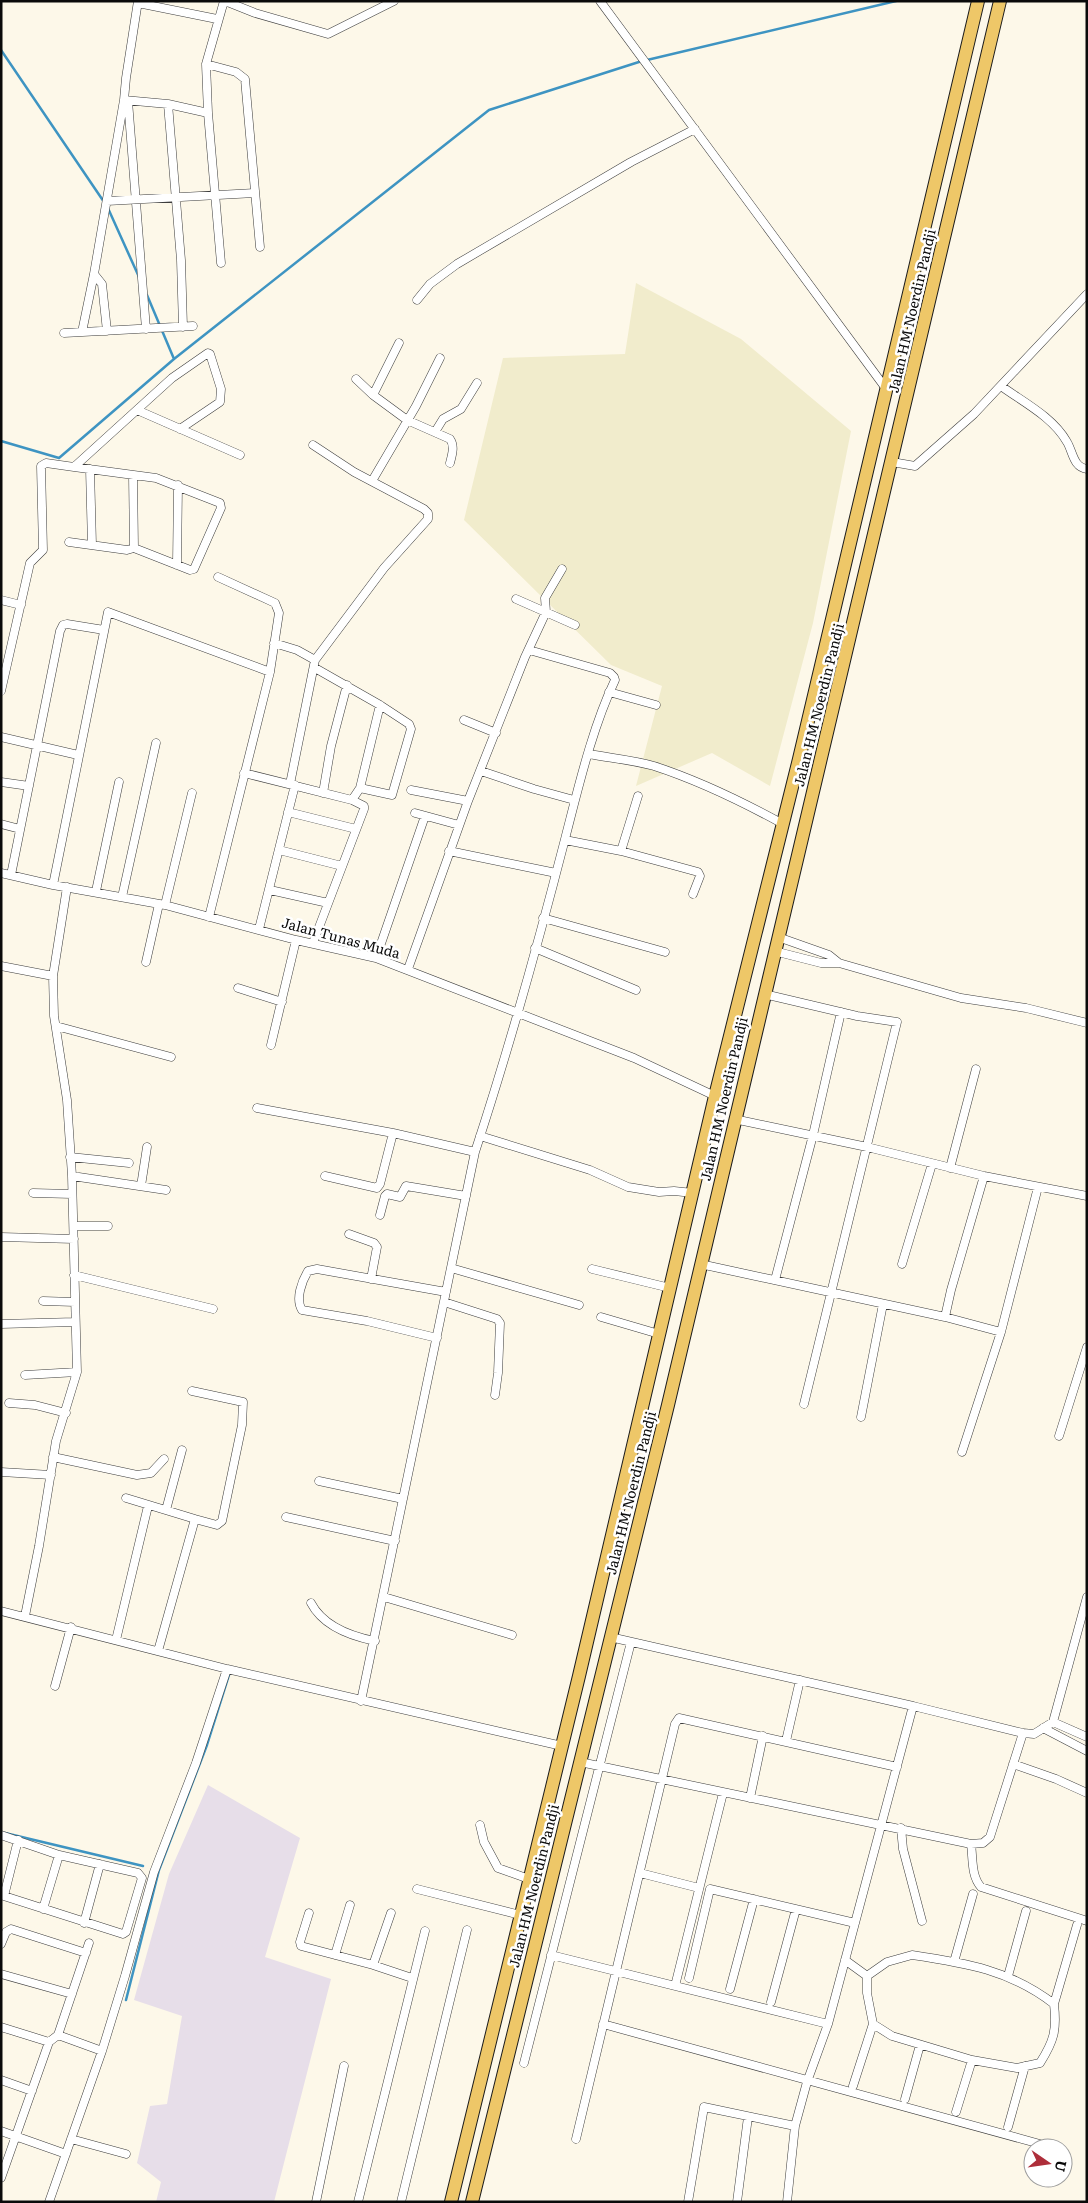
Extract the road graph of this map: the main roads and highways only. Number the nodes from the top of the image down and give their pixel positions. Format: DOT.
graph roads {
  1 [pos="978,1"];
  2 [pos="1000,1"];
  3 [pos="591,1624"];
  4 [pos="611,1636"];
  5 [pos="588,1638"];
  6 [pos="451,2202"];
  7 [pos="472,2202"];
  1 -- 3 [label="main road, Jalan HM Noerdin Pandji"];
  2 -- 4 [label="main road, Jalan HM Noerdin Pandji"];
  3 -- 4 [label="main road"];
  3 -- 5 [label="main road, Jalan HM Noerdin Pandji"];
  4 -- 5 [label="main road"];
  4 -- 7 [label="main road, Jalan HM Noerdin Pandji"];
  5 -- 6 [label="main road, Jalan HM Noerdin Pandji"];
}
